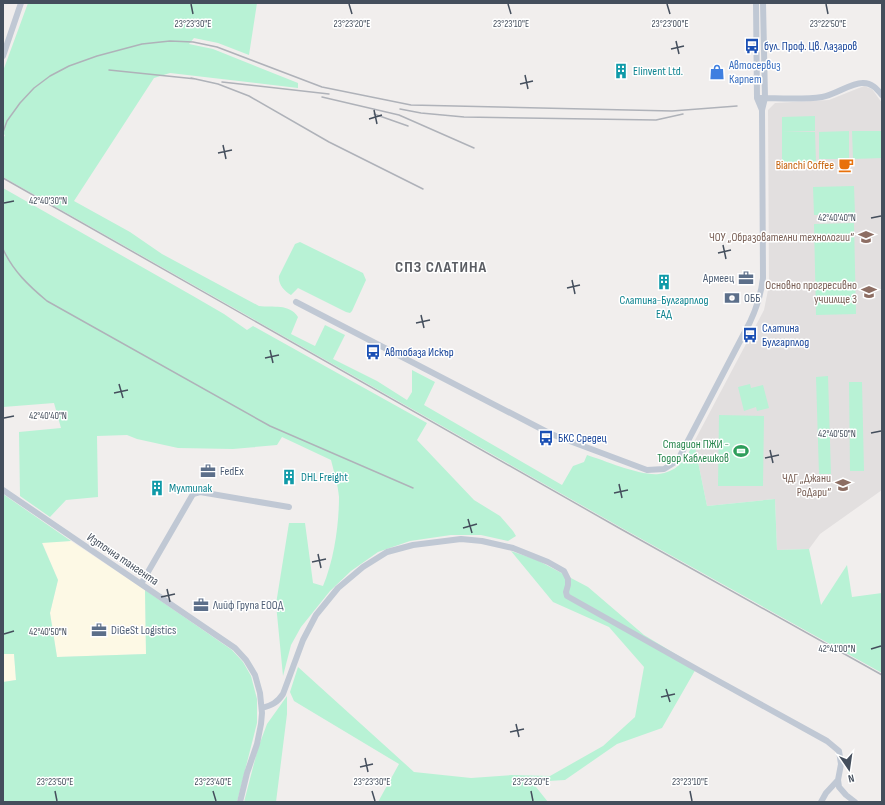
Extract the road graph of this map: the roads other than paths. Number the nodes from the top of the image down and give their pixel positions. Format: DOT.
graph roads {
  1 [pos="21,3"];
  2 [pos="756,3"];
  3 [pos="763,3"];
  4 [pos="3,56"];
  5 [pos="882,96"];
  6 [pos="757,98"];
  7 [pos="765,98"];
  8 [pos="762,110"];
  9 [pos="296,302"];
  10 [pos="3,490"];
  11 [pos="289,507"];
  12 [pos="141,584"];
  13 [pos="262,708"];
  14 [pos="838,780"];
  15 [pos="240,802"];
  16 [pos="821,802"];
  17 [pos="855,802"];
  1 -- 4 [label="street"];
  2 -- 6 [label="street"];
  3 -- 7 [label="street"];
  5 -- 7 [label="street"];
  6 -- 7 [label="street"];
  6 -- 8 [label="street"];
  7 -- 8 [label="street"];
  8 -- 9 [label="street"];
  10 -- 12 [label="street, Източна тангента"];
  11 -- 12 [label="street"];
  12 -- 13 [label="street, Източна тангента"];
  13 -- 14 [label="street"];
  13 -- 15 [label="street, Източна тангента"];
  14 -- 16 [label="street"];
  14 -- 17 [label="street"];
}
